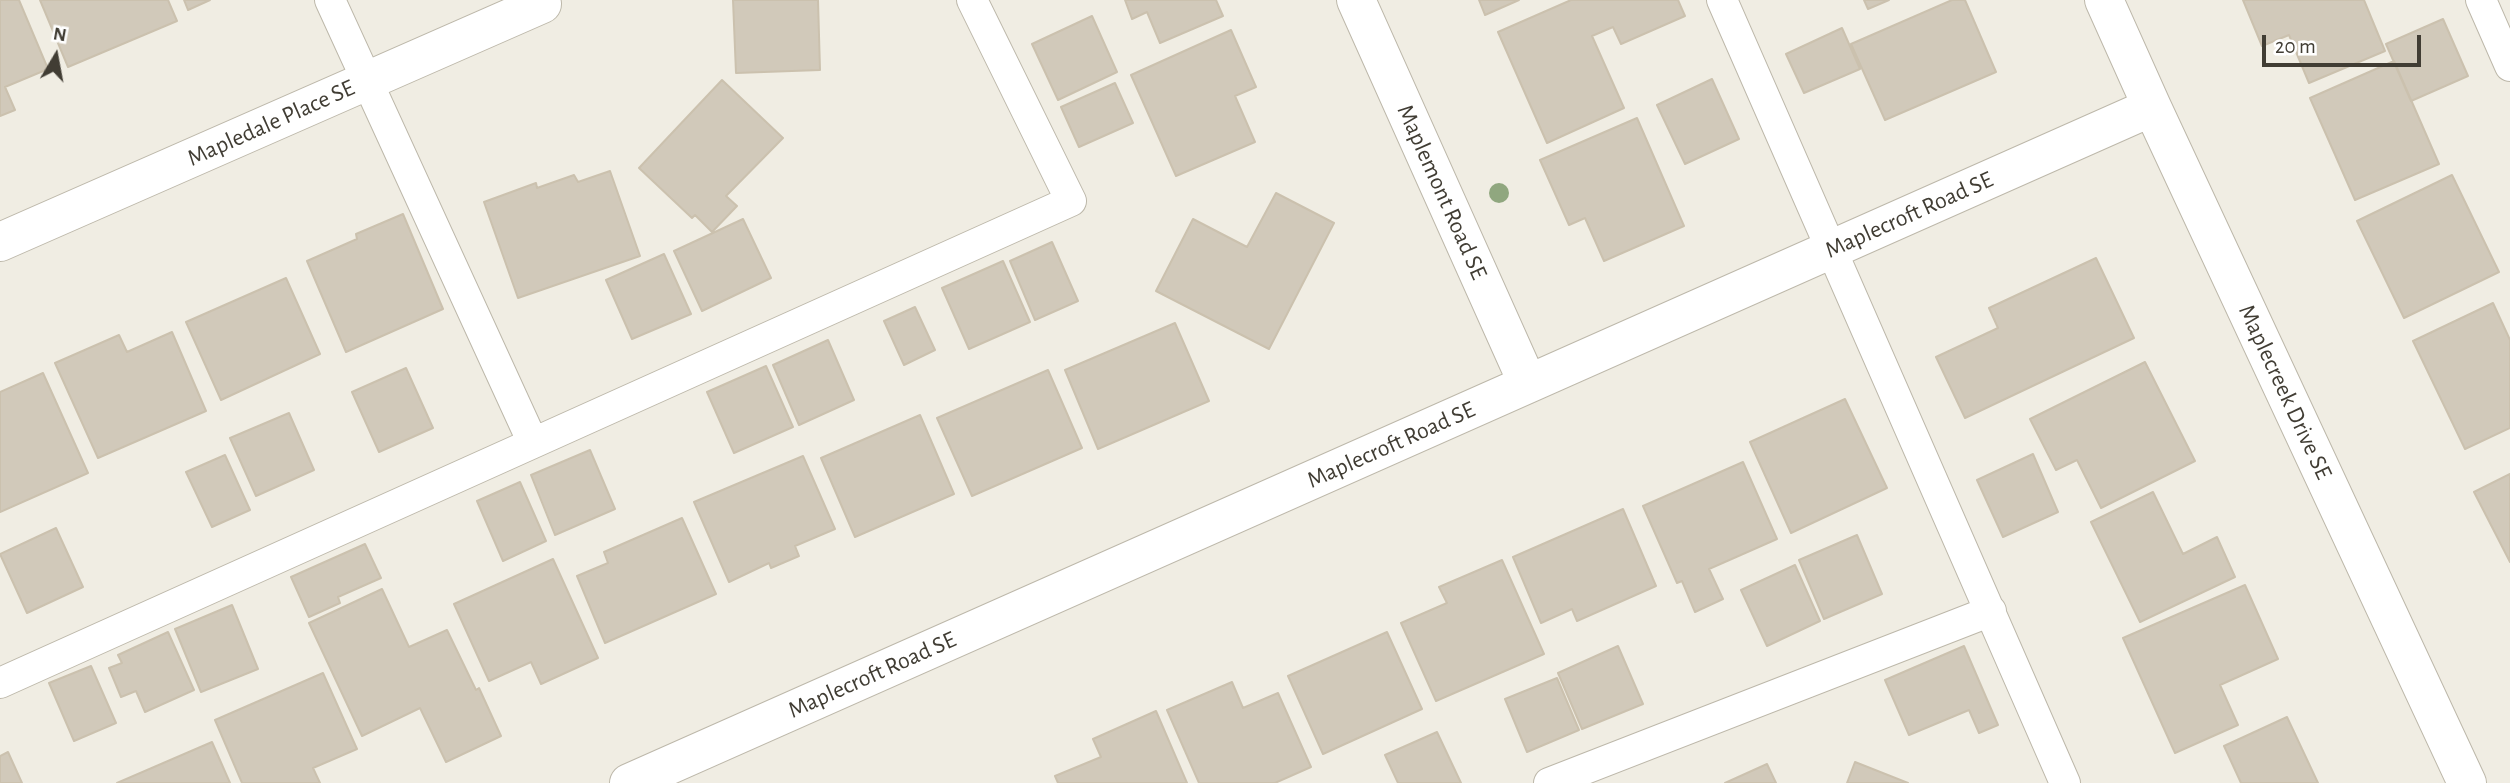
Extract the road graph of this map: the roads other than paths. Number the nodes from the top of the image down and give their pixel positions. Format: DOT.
graph roads {
  1 [pos="330,0"];
  2 [pos="972,0"];
  3 [pos="1356,0"];
  4 [pos="1722,0"];
  5 [pos="2105,0"];
  6 [pos="2481,0"];
  7 [pos="542,4"];
  8 [pos="2510,66"];
  9 [pos="366,81"];
  10 [pos="2152,107"];
  11 [pos="0,242"];
  12 [pos="1831,250"];
  13 [pos="1528,384"];
  14 [pos="533,443"];
  15 [pos="1991,611"];
  16 [pos="0,683"];
  17 [pos="629,783"];
  18 [pos="1549,783"];
  19 [pos="2065,783"];
  20 [pos="2467,783"];
  1 -- 9 [label="lane"];
  2 -- 14 [label="lane"];
  3 -- 13 [label="street, Maplemont Road SE"];
  4 -- 12 [label="lane"];
  5 -- 10 [label="street, Maplecreek Drive SE"];
  6 -- 8 [label="lane"];
  7 -- 9 [label="street, Mapledale Place SE"];
  9 -- 11 [label="street, Mapledale Place SE"];
  9 -- 14 [label="lane"];
  10 -- 12 [label="street, Maplecroft Road SE"];
  10 -- 20 [label="street, Maplecreek Drive SE"];
  12 -- 13 [label="street, Maplecroft Road SE"];
  12 -- 15 [label="lane"];
  13 -- 17 [label="street, Maplecroft Road SE"];
  14 -- 16 [label="lane"];
  15 -- 18 [label="lane"];
  15 -- 19 [label="lane"];
}
